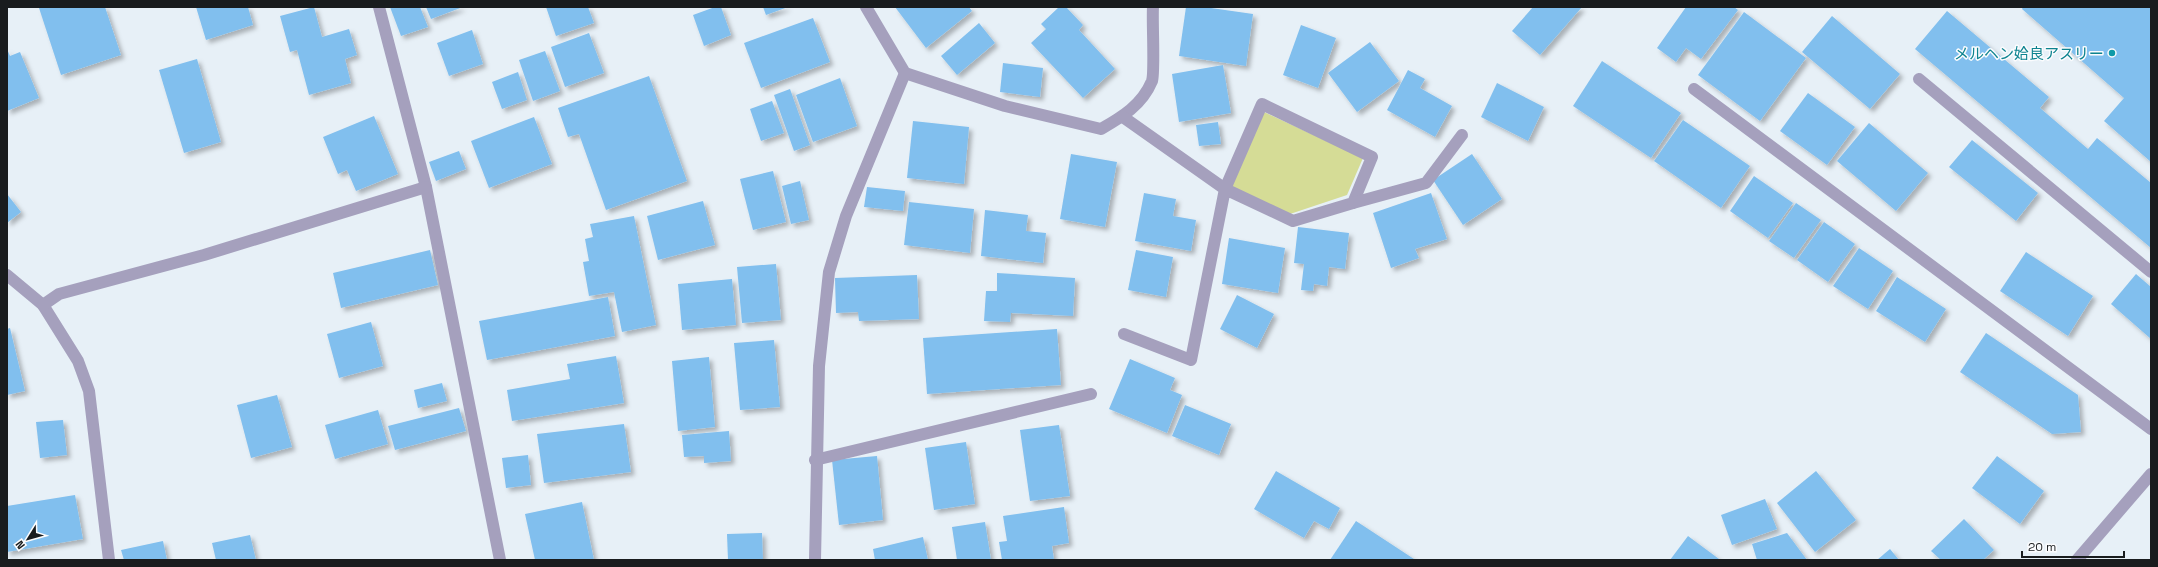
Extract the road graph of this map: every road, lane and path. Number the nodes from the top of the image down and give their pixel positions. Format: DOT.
graph roads {
  1 [pos="379,7"];
  2 [pos="866,7"];
  3 [pos="1153,7"];
  4 [pos="905,73"];
  5 [pos="1918,79"];
  6 [pos="1694,90"];
  7 [pos="1123,117"];
  8 [pos="1462,135"];
  9 [pos="426,187"];
  10 [pos="1226,189"];
  11 [pos="1353,203"];
  12 [pos="2151,272"];
  13 [pos="7,275"];
  14 [pos="43,305"];
  15 [pos="1124,334"];
  16 [pos="1091,394"];
  17 [pos="2151,429"];
  18 [pos="816,460"];
  19 [pos="2151,474"];
  20 [pos="109,560"];
  21 [pos="500,560"];
  22 [pos="815,560"];
  23 [pos="2077,560"];
  1 -- 9 [label="street"];
  2 -- 4 [label="street"];
  3 -- 7 [label="street"];
  4 -- 7 [label="street"];
  4 -- 18 [label="street"];
  5 -- 12 [label="street"];
  6 -- 17 [label="street"];
  7 -- 10 [label="street"];
  8 -- 11 [label="street"];
  9 -- 14 [label="street"];
  9 -- 21 [label="street"];
  10 -- 11 [label="street"];
  10 -- 11 [label="street"];
  10 -- 15 [label="street"];
  13 -- 14 [label="street"];
  14 -- 20 [label="street"];
  16 -- 18 [label="street"];
  18 -- 22 [label="street"];
  19 -- 23 [label="street"];
}
